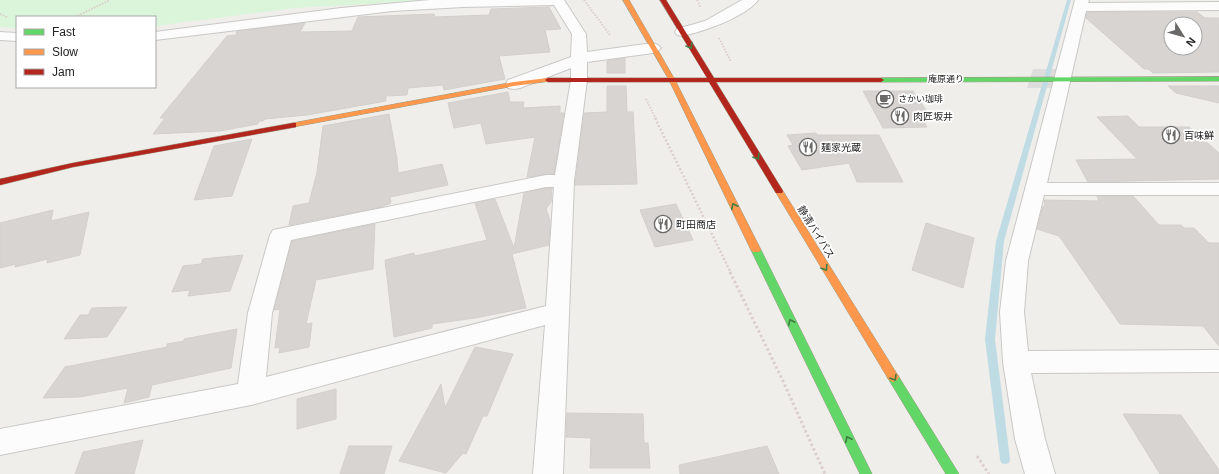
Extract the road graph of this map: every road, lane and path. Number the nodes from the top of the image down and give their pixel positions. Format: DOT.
graph roads {
  1 [pos="110,0"];
  2 [pos="584,0"];
  3 [pos="626,0"];
  4 [pos="663,0"];
  5 [pos="666,0"];
  6 [pos="697,0"];
  7 [pos="751,0"];
  8 [pos="558,1"];
  9 [pos="1081,3"];
  10 [pos="1219,6"];
  11 [pos="672,15"];
  12 [pos="77,16"];
  13 [pos="628,22"];
  14 [pos="711,25"];
  15 [pos="682,32"];
  16 [pos="0,36"];
  17 [pos="156,36"];
  18 [pos="16,37"];
  19 [pos="650,44"];
  20 [pos="627,50"];
  21 [pos="579,59"];
  22 [pos="710,79"];
  23 [pos="748,79"];
  24 [pos="1058,79"];
  25 [pos="1219,79"];
  26 [pos="579,80"];
  27 [pos="637,80"];
  28 [pos="672,80"];
  29 [pos="514,84"];
  30 [pos="564,181"];
  31 [pos="0,182"];
  32 [pos="1035,189"];
  33 [pos="1219,189"];
  34 [pos="558,312"];
  35 [pos="1219,361"];
  36 [pos="1016,362"];
  37 [pos="251,393"];
  38 [pos="0,442"];
  39 [pos="976,454"];
  40 [pos="548,474"];
  41 [pos="824,474"];
  42 [pos="866,474"];
  43 [pos="952,474"];
  44 [pos="989,474"];
  45 [pos="1040,474"];
  1 -- 12 [label="path"];
  2 -- 20 [label="path"];
  3 -- 19 [label="main road"];
  4 -- 11 [label="main road, 静清バイパス"];
  5 -- 11 [label="main road"];
  6 -- 14 [label="path"];
  7 -- 14 [label="street"];
  8 -- 17 [label="street"];
  8 -- 21 [label="street"];
  9 -- 10 [label="street"];
  9 -- 24 [label="street"];
  11 -- 15 [label="main road, 静清バイパス"];
  13 -- 19 [label="main road"];
  14 -- 15 [label="street"];
  14 -- 23 [label="path"];
  15 -- 22 [label="main road, 静清バイパス, one-way"];
  16 -- 18 [label="street"];
  19 -- 20 [label="street"];
  19 -- 28 [label="main road"];
  20 -- 21 [label="street"];
  21 -- 26 [label="street"];
  21 -- 29 [label="street"];
  22 -- 23 [label="main road, 庵原通り"];
  22 -- 28 [label="main road, 庵原通り"];
  22 -- 43 [label="main road, 静清バイパス, one-way"];
  23 -- 24 [label="main road, 庵原通り"];
  24 -- 25 [label="main road, 庵原通り"];
  24 -- 32 [label="street"];
  26 -- 27 [label="main road, 庵原通り"];
  26 -- 29 [label="main road, 庵原通り"];
  26 -- 30 [label="street"];
  27 -- 28 [label="main road, 庵原通り"];
  27 -- 41 [label="path"];
  42 -- 28 [label="main road, one-way"];
  29 -- 31 [label="main road, 庵原通り"];
  30 -- 34 [label="street"];
  30 -- 37 [label="street"];
  32 -- 33 [label="street"];
  32 -- 36 [label="street"];
  34 -- 37 [label="street"];
  34 -- 40 [label="street"];
  35 -- 36 [label="street"];
  36 -- 45 [label="street"];
  37 -- 38 [label="street"];
  39 -- 44 [label="path"];
}
